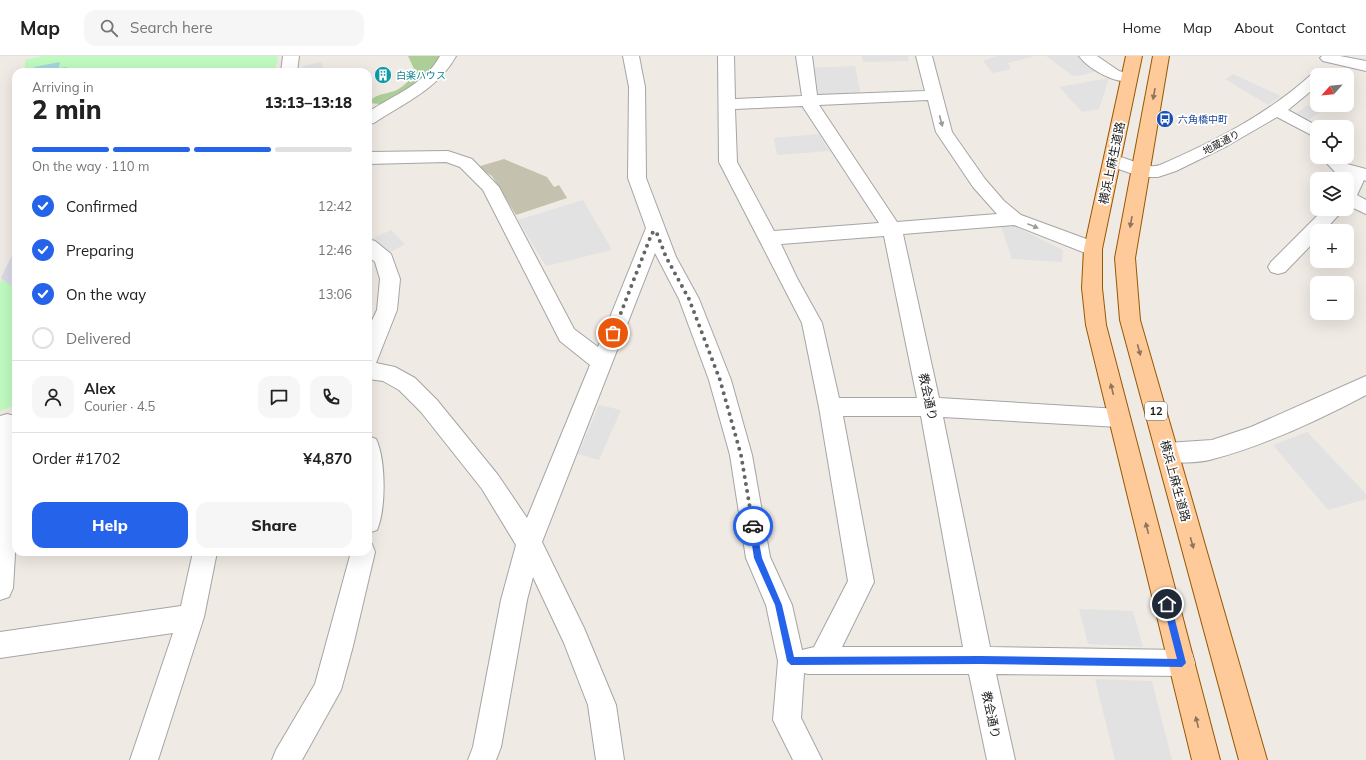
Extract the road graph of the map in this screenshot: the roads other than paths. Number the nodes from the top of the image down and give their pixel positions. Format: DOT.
graph roads {
  1 [pos="291,56"];
  2 [pos="448,56"];
  3 [pos="631,56"];
  4 [pos="726,56"];
  5 [pos="804,56"];
  6 [pos="924,56"];
  7 [pos="1087,56"];
  8 [pos="1134,56"];
  9 [pos="1161,56"];
  10 [pos="1328,57"];
  11 [pos="1366,66"];
  12 [pos="290,68"];
  13 [pos="1322,68"];
  14 [pos="1129,78"];
  15 [pos="1310,84"];
  16 [pos="934,95"];
  17 [pos="809,102"];
  18 [pos="728,104"];
  19 [pos="1276,110"];
  20 [pos="372,117"];
  21 [pos="1310,129"];
  22 [pos="372,158"];
  23 [pos="1113,161"];
  24 [pos="1337,164"];
  25 [pos="1140,169"];
  26 [pos="1362,175"];
  27 [pos="1354,186"];
  28 [pos="1354,200"];
  29 [pos="1366,208"];
  30 [pos="1327,216"];
  31 [pos="1015,219"];
  32 [pos="892,228"];
  33 [pos="656,231"];
  34 [pos="768,238"];
  35 [pos="372,249"];
  36 [pos="1093,249"];
  37 [pos="1278,267"];
  38 [pos="372,343"];
  39 [pos="602,362"];
  40 [pos="372,371"];
  41 [pos="1366,385"];
  42 [pos="830,407"];
  43 [pos="930,407"];
  44 [pos="1119,418"];
  45 [pos="8,423"];
  46 [pos="1167,453"];
  47 [pos="529,543"];
  48 [pos="204,556"];
  49 [pos="362,556"];
  50 [pos="0,588"];
  51 [pos="191,617"];
  52 [pos="0,645"];
  53 [pos="980,660"];
  54 [pos="791,661"];
  55 [pos="821,661"];
  56 [pos="1182,663"];
  57 [pos="144,760"];
  58 [pos="286,760"];
  59 [pos="482,760"];
  60 [pos="610,760"];
  61 [pos="808,760"];
  62 [pos="1001,760"];
  63 [pos="1206,760"];
  64 [pos="1252,760"];
  1 -- 12 [label="street"];
  2 -- 20 [label="street"];
  3 -- 33 [label="street"];
  4 -- 18 [label="street"];
  5 -- 17 [label="street, 教会通り"];
  6 -- 16 [label="street"];
  7 -- 14 [label="street"];
  8 -- 14 [label="main road, 横浜上麻生道路"];
  9 -- 25 [label="main road, 横浜上麻生道路 / 12, one-way"];
  10 -- 11 [label="street"];
  10 -- 13 [label="street, 地蔵通り"];
  14 -- 23 [label="main road, 横浜上麻生道路"];
  15 -- 19 [label="street, 地蔵通り"];
  16 -- 17 [label="street"];
  16 -- 31 [label="street, one-way"];
  17 -- 18 [label="street"];
  17 -- 32 [label="street, 教会通り"];
  18 -- 34 [label="street"];
  19 -- 21 [label="street"];
  19 -- 25 [label="street, 地蔵通り"];
  22 -- 39 [label="street"];
  23 -- 25 [label="street, 地蔵通り"];
  23 -- 36 [label="main road, 横浜上麻生道路"];
  24 -- 26 [label="street"];
  25 -- 46 [label="main road, 横浜上麻生道路 / 12, one-way"];
  26 -- 27 [label="street"];
  28 -- 29 [label="street"];
  30 -- 37 [label="street"];
  31 -- 32 [label="street"];
  31 -- 36 [label="street, one-way"];
  32 -- 34 [label="street"];
  32 -- 43 [label="street, 教会通り"];
  33 -- 39 [label="street"];
  33 -- 54 [label="street"];
  34 -- 42 [label="street"];
  35 -- 38 [label="street"];
  44 -- 36 [label="main road, 横浜上麻生道路, one-way"];
  39 -- 47 [label="street"];
  40 -- 47 [label="street"];
  41 -- 46 [label="street"];
  42 -- 43 [label="street"];
  42 -- 55 [label="street"];
  43 -- 44 [label="street"];
  43 -- 53 [label="street, 教会通り"];
  56 -- 44 [label="main road, 横浜上麻生道路, one-way"];
  45 -- 50 [label="street"];
  46 -- 64 [label="main road, 横浜上麻生道路 / 12, one-way"];
  47 -- 59 [label="street"];
  47 -- 60 [label="street"];
  48 -- 51 [label="street"];
  49 -- 58 [label="street"];
  51 -- 52 [label="street"];
  51 -- 57 [label="street"];
  53 -- 55 [label="street"];
  53 -- 56 [label="street"];
  53 -- 62 [label="street, 教会通り"];
  54 -- 55 [label="street"];
  54 -- 61 [label="street"];
  63 -- 56 [label="main road, 横浜上麻生道路, one-way"];
}
